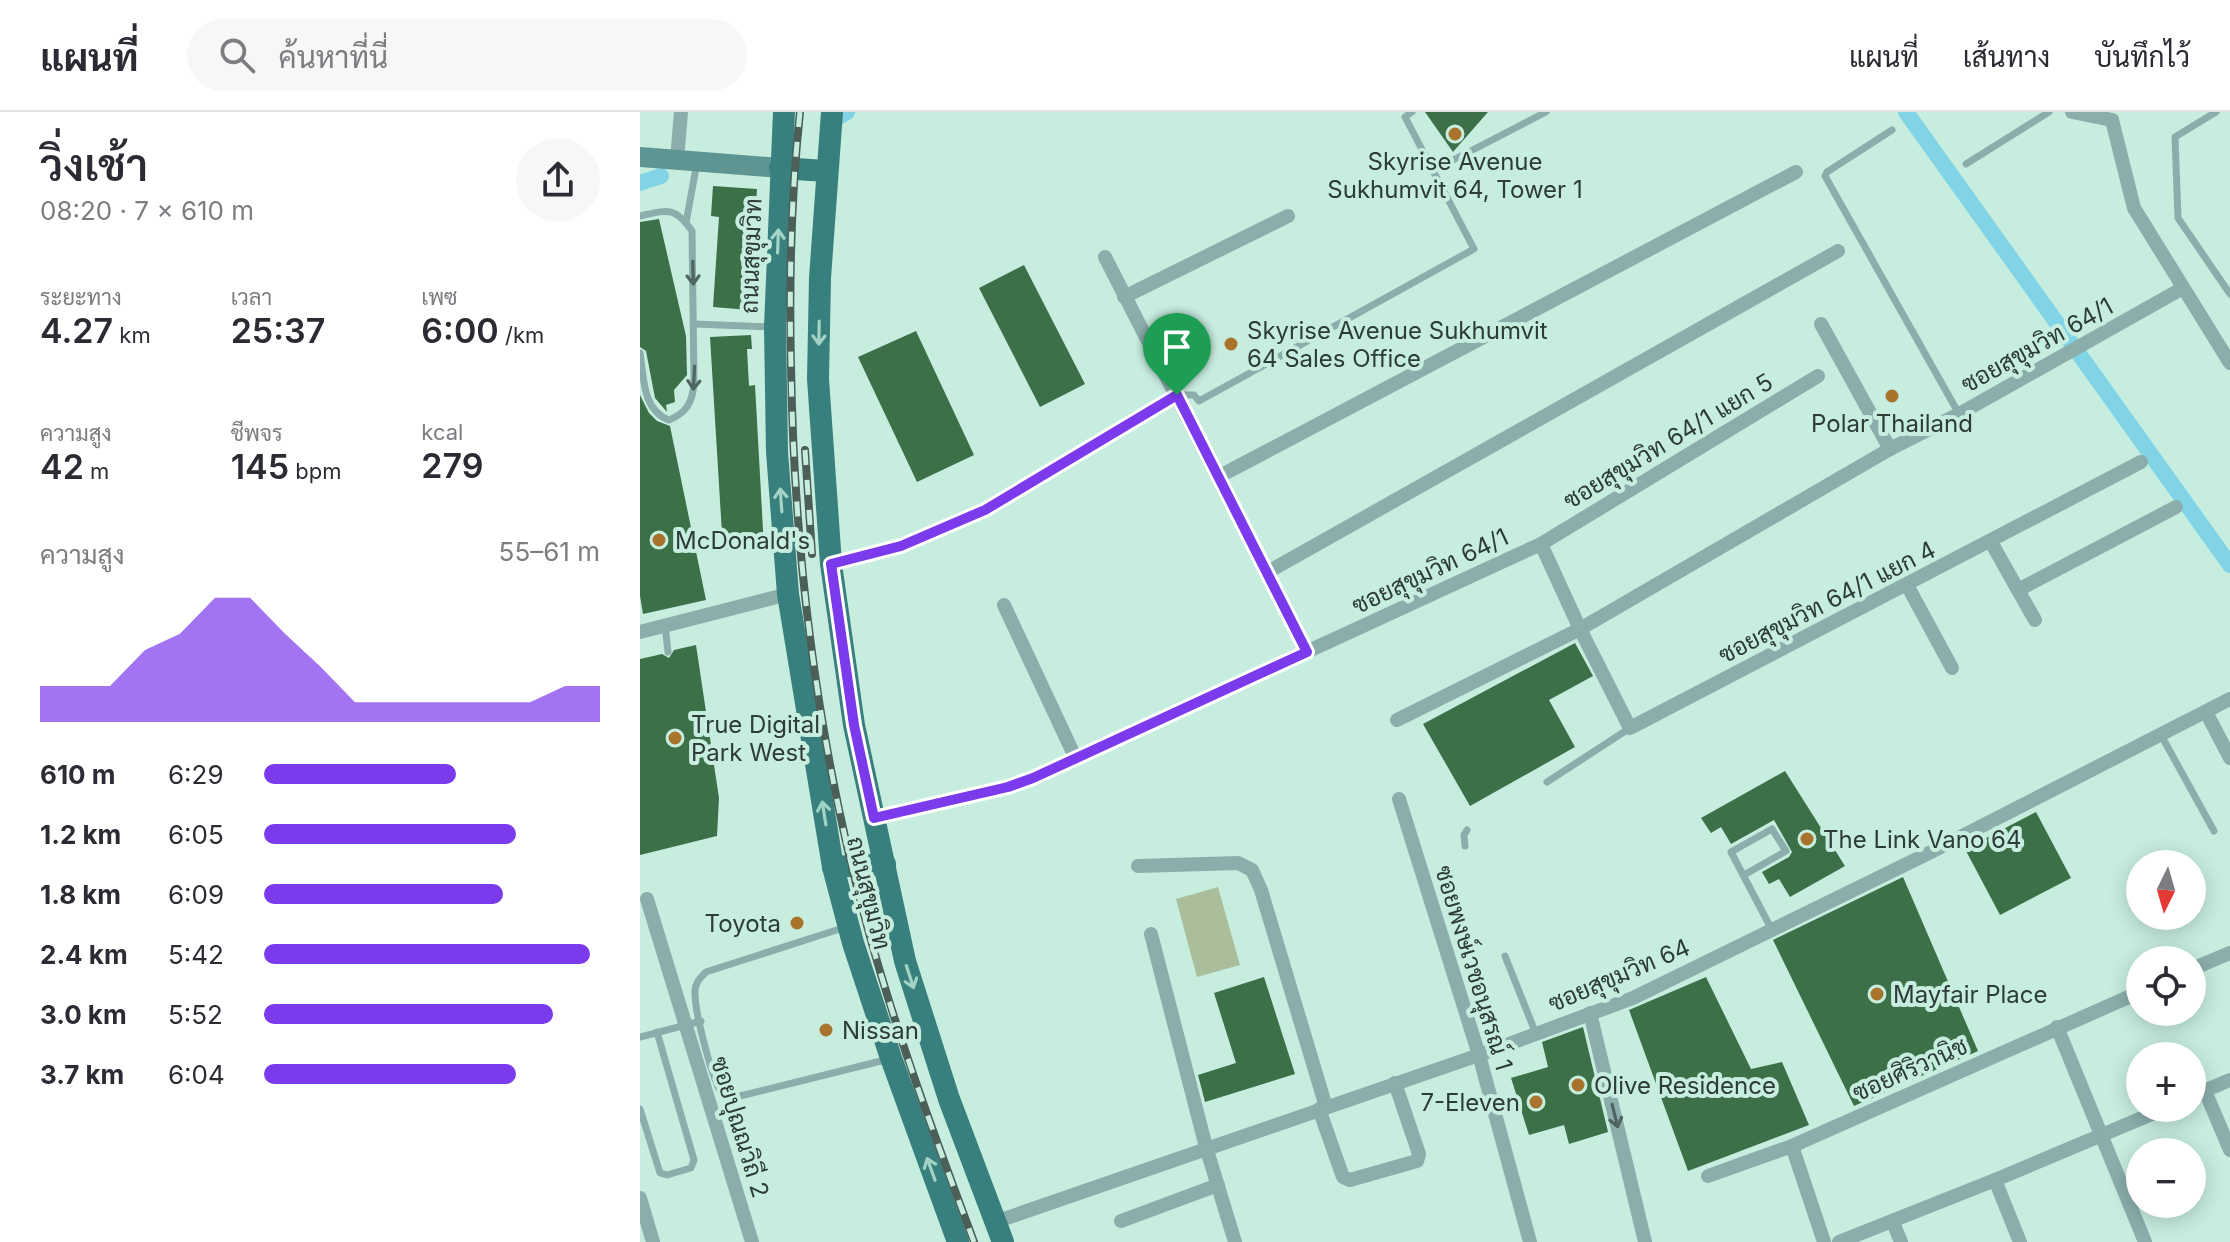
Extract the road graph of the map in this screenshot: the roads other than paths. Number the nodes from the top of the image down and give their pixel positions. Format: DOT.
graph roads {
  1 [pos="681,112"];
  2 [pos="784,112"];
  3 [pos="832,112"];
  4 [pos="1412,112"];
  5 [pos="2049,112"];
  6 [pos="2072,112"];
  7 [pos="2216,112"];
  8 [pos="1541,113"];
  9 [pos="2114,116"];
  10 [pos="1892,130"];
  11 [pos="640,157"];
  12 [pos="687,161"];
  13 [pos="1966,164"];
  14 [pos="780,168"];
  15 [pos="826,171"];
  16 [pos="1432,171"];
  17 [pos="1796,172"];
  18 [pos="640,216"];
  19 [pos="1288,216"];
  20 [pos="686,223"];
  21 [pos="1838,251"];
  22 [pos="1105,257"];
  23 [pos="2183,288"];
  24 [pos="2230,294"];
  25 [pos="1124,297"];
  26 [pos="694,324"];
  27 [pos="1821,324"];
  28 [pos="775,327"];
  29 [pos="640,353"];
  30 [pos="2230,363"];
  31 [pos="1818,376"];
  32 [pos="1177,395"];
  33 [pos="1959,414"];
  34 [pos="1890,449"];
  35 [pos="2141,462"];
  36 [pos="1218,477"];
  37 [pos="2176,507"];
  38 [pos="1991,542"];
  39 [pos="1541,544"];
  40 [pos="831,564"];
  41 [pos="1266,573"];
  42 [pos="1907,585"];
  43 [pos="2018,590"];
  44 [pos="788,594"];
  45 [pos="1004,605"];
  46 [pos="2035,620"];
  47 [pos="665,625"];
  48 [pos="1580,629"];
  49 [pos="640,632"];
  50 [pos="668,652"];
  51 [pos="1307,652"];
  52 [pos="1952,668"];
  53 [pos="2230,699"];
  54 [pos="2206,712"];
  55 [pos="1397,720"];
  56 [pos="1630,728"];
  57 [pos="2161,735"];
  58 [pos="2230,758"];
  59 [pos="1076,759"];
  60 [pos="1547,782"];
  61 [pos="1399,799"];
  62 [pos="874,818"];
  63 [pos="1467,830"];
  64 [pos="2214,831"];
  65 [pos="1465,846"];
  66 [pos="885,864"];
  67 [pos="1138,866"];
  68 [pos="833,867"];
  69 [pos="1744,875"];
  70 [pos="647,899"];
  71 [pos="849,926"];
  72 [pos="1772,930"];
  73 [pos="1151,934"];
  74 [pos="2230,953"];
  75 [pos="1505,956"];
  76 [pos="2206,963"];
  77 [pos="2126,998"];
  78 [pos="1590,1013"];
  79 [pos="693,1023"];
  80 [pos="2057,1027"];
  81 [pos="657,1032"];
  82 [pos="1536,1034"];
  83 [pos="640,1037"];
  84 [pos="1479,1055"];
  85 [pos="891,1058"];
  86 [pos="2230,1080"];
  87 [pos="1395,1083"];
  88 [pos="2206,1090"];
  89 [pos="1322,1108"];
  90 [pos="2206,1108"];
  91 [pos="640,1109"];
  92 [pos="2134,1122"];
  93 [pos="2102,1136"];
  94 [pos="1792,1146"];
  95 [pos="1206,1147"];
  96 [pos="2230,1150"];
  97 [pos="1708,1176"];
  98 [pos="1995,1180"];
  99 [pos="1218,1185"];
  100 [pos="640,1198"];
  101 [pos="1121,1221"];
  102 [pos="1893,1222"];
  103 [pos="999,1232"];
  104 [pos="653,1242"];
  105 [pos="752,1242"];
  106 [pos="958,1242"];
  107 [pos="1235,1242"];
  108 [pos="1530,1242"];
  109 [pos="1645,1242"];
  110 [pos="1824,1242"];
  111 [pos="1839,1242"];
  112 [pos="1901,1242"];
  113 [pos="2020,1242"];
  114 [pos="2145,1242"];
  1 -- 12 [label="street"];
  2 -- 14 [label="main road, ถนนสุขุมวิท"];
  3 -- 15 [label="main road, ถนนสุขุมวิท"];
  4 -- 16 [label="lane"];
  5 -- 13 [label="lane"];
  6 -- 9 [label="street"];
  7 -- 24 [label="lane"];
  8 -- 16 [label="lane"];
  9 -- 23 [label="street"];
  10 -- 33 [label="lane"];
  11 -- 12 [label="street"];
  12 -- 14 [label="street"];
  12 -- 20 [label="lane"];
  14 -- 15 [label="main road"];
  28 -- 14 [label="main road, ถนนสุขุมวิท, one-way"];
  15 -- 40 [label="main road, ถนนสุขุมวิท, one-way"];
  16 -- 32 [label="lane"];
  17 -- 36 [label="street"];
  18 -- 20 [label="lane"];
  19 -- 25 [label="street"];
  20 -- 26 [label="lane, one-way"];
  21 -- 41 [label="street"];
  22 -- 25 [label="street"];
  23 -- 30 [label="street"];
  23 -- 33 [label="street, ซอยสุขุมวิท 64/1"];
  25 -- 32 [label="street"];
  26 -- 28 [label="lane"];
  26 -- 29 [label="lane, one-way"];
  27 -- 34 [label="street"];
  44 -- 28 [label="main road, ถนนสุขุมวิท, one-way"];
  31 -- 39 [label="street, ซอยสุขุมวิท 64/1 แยก 5"];
  32 -- 36 [label="street"];
  32 -- 40 [label="street"];
  33 -- 34 [label="street, ซอยสุขุมวิท 64/1"];
  34 -- 48 [label="street, ซอยสุขุมวิท 64/1"];
  35 -- 38 [label="street, ซอยสุขุมวิท 64/1 แยก 4"];
  36 -- 41 [label="street"];
  37 -- 43 [label="street"];
  38 -- 42 [label="street, ซอยสุขุมวิท 64/1 แยก 4"];
  38 -- 43 [label="street"];
  39 -- 48 [label="street, ซอยสุขุมวิท 64/1"];
  39 -- 51 [label="street, ซอยสุขุมวิท 64/1"];
  40 -- 62 [label="main road, ถนนสุขุมวิท"];
  41 -- 51 [label="street"];
  42 -- 52 [label="street"];
  42 -- 56 [label="street, ซอยสุขุมวิท 64/1 แยก 4"];
  43 -- 46 [label="street"];
  44 -- 47 [label="street"];
  68 -- 44 [label="main road, ถนนสุขุมวิท, one-way"];
  45 -- 59 [label="street"];
  47 -- 49 [label="street"];
  47 -- 50 [label="lane"];
  48 -- 55 [label="street"];
  48 -- 56 [label="street"];
  51 -- 59 [label="street, ซอยสุขุมวิท 64/1"];
  53 -- 54 [label="street, ซอยสุขุมวิท 64"];
  54 -- 57 [label="street, ซอยสุขุมวิท 64"];
  54 -- 58 [label="street"];
  56 -- 60 [label="lane"];
  57 -- 64 [label="lane"];
  57 -- 72 [label="street, ซอยสุขุมวิท 64"];
  59 -- 62 [label="street, ซอยสุขุมวิท 64/1"];
  61 -- 84 [label="street, ซอยพงษ์เวชอนุสรณ์ 1"];
  62 -- 66 [label="main road, ถนนสุขุมวิท"];
  63 -- 65 [label="lane"];
  66 -- 68 [label="main road"];
  66 -- 103 [label="main road, ถนนสุขุมวิท, one-way"];
  67 -- 89 [label="street"];
  68 -- 71 [label="main road, ถนนสุขุมวิท"];
  69 -- 69 [label="lane"];
  69 -- 72 [label="lane"];
  70 -- 79 [label="street, ซอยปุณณวิถี 2"];
  71 -- 79 [label="lane"];
  71 -- 85 [label="main road, ถนนสุขุมวิท"];
  72 -- 78 [label="street, ซอยสุขุมวิท 64"];
  73 -- 95 [label="street"];
  74 -- 76 [label="street"];
  75 -- 82 [label="lane"];
  77 -- 80 [label="street, ซอยศิริวานิช"];
  78 -- 82 [label="street, ซอยสุขุมวิท 64"];
  78 -- 109 [label="street, one-way"];
  79 -- 81 [label="lane"];
  79 -- 85 [label="lane"];
  79 -- 105 [label="street, ซอยปุณณวิถี 2"];
  80 -- 93 [label="street"];
  80 -- 94 [label="street, ซอยศิริวานิช"];
  81 -- 83 [label="lane"];
  81 -- 91 [label="lane"];
  82 -- 84 [label="street, ซอยสุขุมวิท 64"];
  84 -- 87 [label="street, ซอยสุขุมวิท 64"];
  84 -- 108 [label="street, ซอยพงษ์เวชอนุสรณ์ 1"];
  106 -- 85 [label="main road, ถนนสุขุมวิท, one-way"];
  86 -- 88 [label="street"];
  87 -- 89 [label="street, ซอยสุขุมวิท 64"];
  87 -- 89 [label="street"];
  89 -- 95 [label="street, ซอยสุขุมวิท 64"];
  90 -- 96 [label="street"];
  92 -- 93 [label="street"];
  93 -- 98 [label="street"];
  93 -- 114 [label="street"];
  94 -- 97 [label="street, ซอยศิริวานิช"];
  94 -- 110 [label="street"];
  95 -- 99 [label="street"];
  95 -- 103 [label="street, ซอยสุขุมวิท 64"];
  98 -- 102 [label="street"];
  98 -- 113 [label="street"];
  99 -- 101 [label="street"];
  99 -- 107 [label="street"];
  100 -- 104 [label="street"];
  102 -- 111 [label="street"];
  102 -- 112 [label="street"];
}
